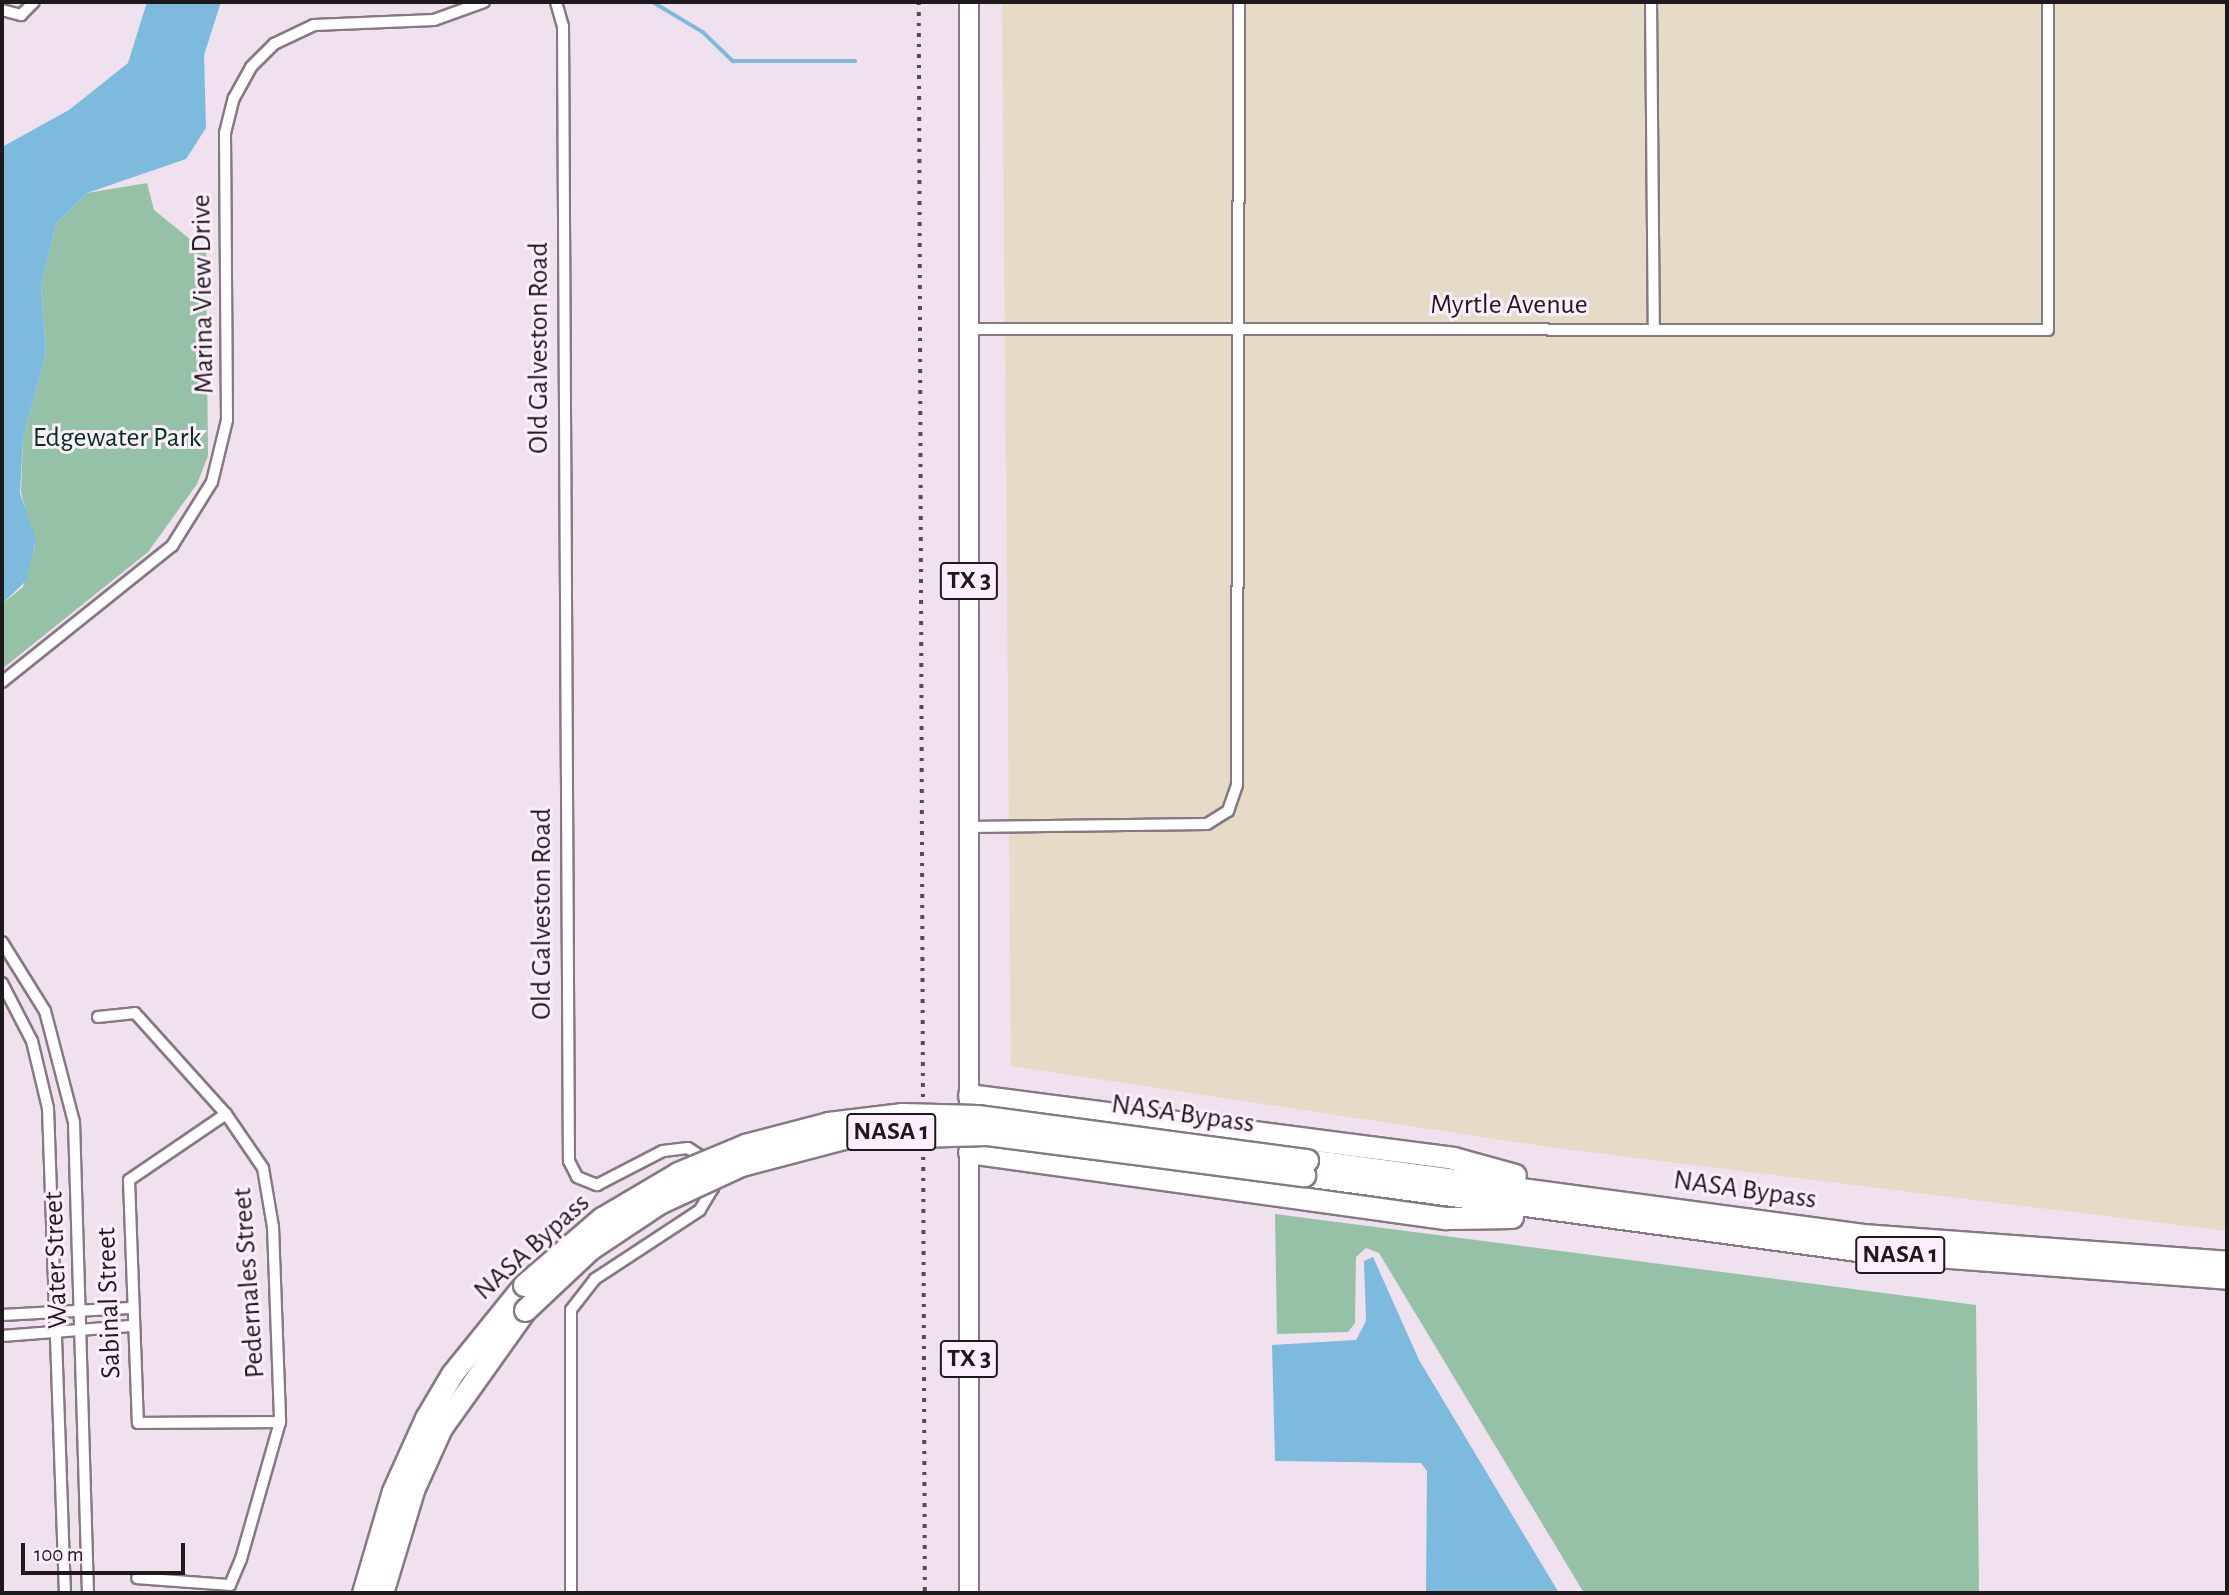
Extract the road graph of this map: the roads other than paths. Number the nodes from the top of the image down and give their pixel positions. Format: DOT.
graph roads {
  1 [pos="33,2"];
  2 [pos="484,2"];
  3 [pos="556,2"];
  4 [pos="969,2"];
  5 [pos="1239,2"];
  6 [pos="1651,2"];
  7 [pos="2048,2"];
  8 [pos="2,10"];
  9 [pos="1238,327"];
  10 [pos="969,329"];
  11 [pos="1654,329"];
  12 [pos="2,682"];
  13 [pos="969,827"];
  14 [pos="2,942"];
  15 [pos="2,983"];
  16 [pos="98,1017"];
  17 [pos="969,1095"];
  18 [pos="226,1114"];
  19 [pos="1158,1117"];
  20 [pos="969,1152"];
  21 [pos="1306,1168"];
  22 [pos="1158,1179"];
  23 [pos="1588,1195"];
  24 [pos="1574,1216"];
  25 [pos="2227,1262"];
  26 [pos="2227,1278"];
  27 [pos="130,1308"];
  28 [pos="81,1311"];
  29 [pos="58,1312"];
  30 [pos="2,1315"];
  31 [pos="131,1326"];
  32 [pos="81,1331"];
  33 [pos="59,1334"];
  34 [pos="2,1336"];
  35 [pos="280,1422"];
  36 [pos="136,1578"];
  37 [pos="65,1593"];
  38 [pos="88,1593"];
  39 [pos="363,1593"];
  40 [pos="382,1593"];
  41 [pos="571,1593"];
  42 [pos="969,1593"];
  1 -- 8 [label="street"];
  2 -- 12 [label="street, Marina View Drive"];
  3 -- 41 [label="street, Old Galveston Road"];
  4 -- 10 [label="main road, TX 3"];
  5 -- 9 [label="street"];
  6 -- 11 [label="street"];
  7 -- 11 [label="street, Myrtle Avenue"];
  9 -- 10 [label="street, Myrtle Avenue"];
  9 -- 11 [label="street, Myrtle Avenue"];
  9 -- 13 [label="street"];
  10 -- 13 [label="main road, TX 3"];
  13 -- 17 [label="main road, TX 3"];
  14 -- 28 [label="street, Water Street"];
  15 -- 29 [label="street, Water Street"];
  16 -- 18 [label="street, Pedernales Street"];
  17 -- 19 [label="highway"];
  17 -- 20 [label="main road, TX 3"];
  18 -- 27 [label="street, Sabinal Street"];
  18 -- 35 [label="street, Pedernales Street"];
  19 -- 22 [label="highway"];
  19 -- 23 [label="highway"];
  20 -- 22 [label="highway"];
  20 -- 42 [label="main road, TX 3"];
  21 -- 23 [label="highway, NASA Bypass / NASA 1"];
  21 -- 24 [label="highway, NASA Bypass / NASA 1"];
  21 -- 39 [label="highway, NASA Bypass / NASA 1, bridge"];
  21 -- 40 [label="highway, NASA Bypass / NASA 1, bridge"];
  22 -- 24 [label="highway"];
  23 -- 25 [label="highway, NASA Bypass / NASA 1"];
  24 -- 26 [label="highway, NASA Bypass / NASA 1"];
  27 -- 28 [label="street"];
  27 -- 31 [label="street, Sabinal Street"];
  28 -- 29 [label="street"];
  28 -- 32 [label="street, Water Street"];
  29 -- 30 [label="street"];
  29 -- 33 [label="street, Water Street"];
  31 -- 32 [label="street"];
  31 -- 35 [label="street, Sabinal Street"];
  32 -- 33 [label="street"];
  32 -- 38 [label="street, Water Street"];
  33 -- 34 [label="street"];
  33 -- 37 [label="street, Water Street"];
  35 -- 36 [label="street, Pedernales Street"];
}
